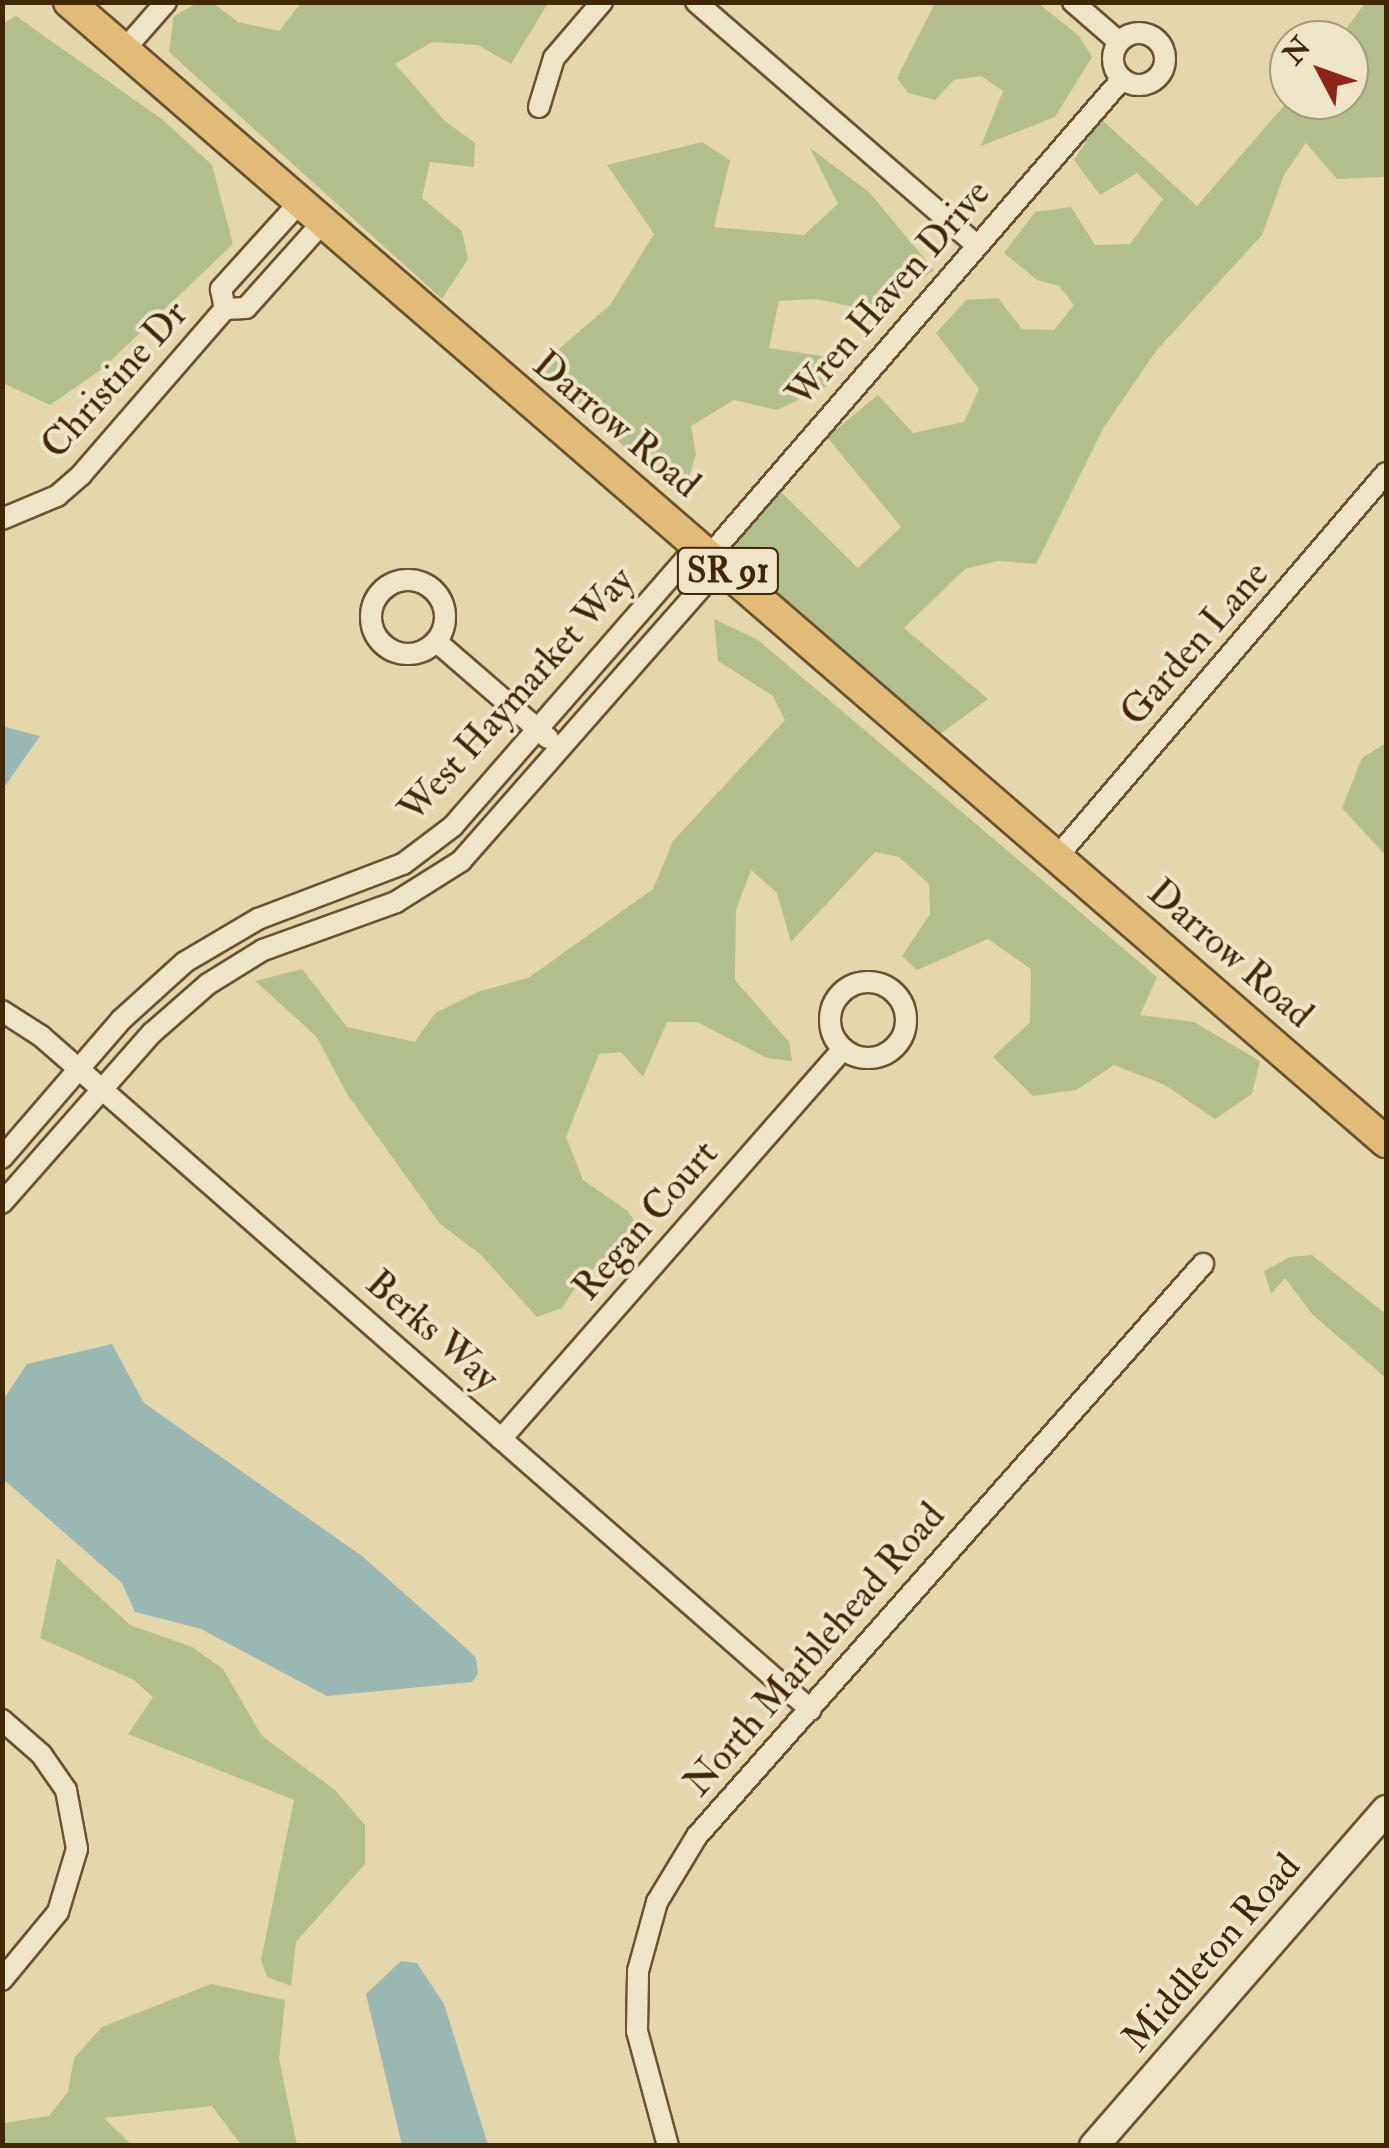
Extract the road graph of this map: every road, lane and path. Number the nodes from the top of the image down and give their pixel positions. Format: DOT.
graph roads {
  1 [pos="69,2"];
  2 [pos="166,2"];
  3 [pos="602,2"];
  4 [pos="696,2"];
  5 [pos="1074,2"];
  6 [pos="1119,42"];
  7 [pos="124,50"];
  8 [pos="1122,79"];
  9 [pos="540,107"];
  10 [pos="298,204"];
  11 [pos="321,224"];
  12 [pos="977,245"];
  13 [pos="225,309"];
  14 [pos="1386,473"];
  15 [pos="2,520"];
  16 [pos="710,555"];
  17 [pos="436,642"];
  18 [pos="540,731"];
  19 [pos="561,749"];
  20 [pos="1056,858"];
  21 [pos="2,1012"];
  22 [pos="843,1049"];
  23 [pos="79,1070"];
  24 [pos="103,1090"];
  25 [pos="1386,1142"];
  26 [pos="2,1158"];
  27 [pos="2,1203"];
  28 [pos="1203,1264"];
  29 [pos="501,1439"];
  30 [pos="811,1710"];
  31 [pos="2,1720"];
  32 [pos="1386,1810"];
  33 [pos="2,1980"];
  34 [pos="668,2146"];
  35 [pos="1094,2146"];
  1 -- 7 [label="main road, Darrow Road / SR 91"];
  2 -- 7 [label="street"];
  3 -- 9 [label="street"];
  4 -- 12 [label="street"];
  5 -- 6 [label="street"];
  6 -- 8 [label="street"];
  6 -- 8 [label="street"];
  7 -- 10 [label="main road, Darrow Road / SR 91"];
  8 -- 12 [label="street, Wren Haven Drive"];
  10 -- 11 [label="main road, Darrow Road / SR 91"];
  10 -- 13 [label="street, Christine Dr"];
  11 -- 13 [label="street, Christine Dr"];
  11 -- 16 [label="main road, Darrow Road / SR 91"];
  12 -- 16 [label="street, Wren Haven Drive"];
  13 -- 15 [label="street, Christine Dr"];
  14 -- 20 [label="street, Garden Lane"];
  16 -- 18 [label="street, West Haymarket Way"];
  16 -- 19 [label="street, West Haymarket Way"];
  16 -- 20 [label="main road, Darrow Road / SR 91"];
  17 -- 18 [label="street"];
  18 -- 19 [label="street"];
  18 -- 23 [label="street, West Haymarket Way"];
  19 -- 24 [label="street, West Haymarket Way"];
  20 -- 25 [label="main road, Darrow Road / SR 91"];
  21 -- 23 [label="street, Berks Way"];
  22 -- 29 [label="street, Regan Court"];
  23 -- 24 [label="street, Berks Way"];
  23 -- 26 [label="street, West Haymarket Way"];
  24 -- 27 [label="street, West Haymarket Way"];
  24 -- 29 [label="street, Berks Way"];
  28 -- 30 [label="street, North Marblehead Road"];
  29 -- 30 [label="street, Berks Way"];
  30 -- 34 [label="street, North Marblehead Road"];
  31 -- 33 [label="street"];
  32 -- 35 [label="street, Middleton Road"];
}
